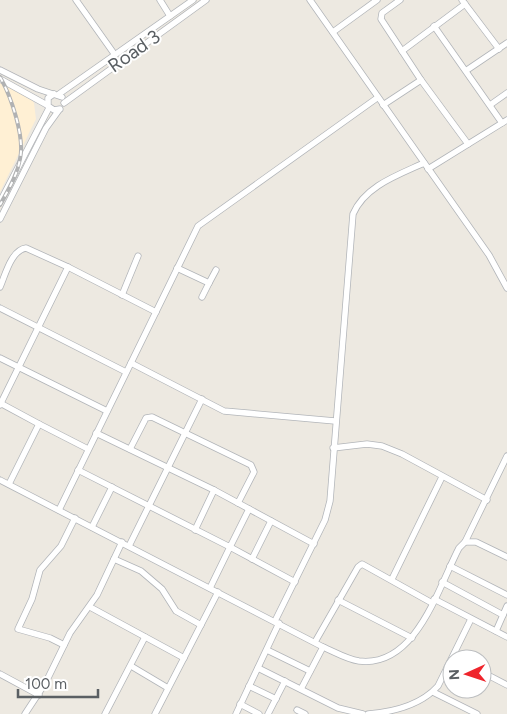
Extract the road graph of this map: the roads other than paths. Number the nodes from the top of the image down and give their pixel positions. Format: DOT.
graph roads {
  1 [pos="76,0"];
  2 [pos="160,0"];
  3 [pos="194,0"];
  4 [pos="206,0"];
  5 [pos="310,0"];
  6 [pos="364,0"];
  7 [pos="377,0"];
  8 [pos="400,0"];
  9 [pos="464,2"];
  10 [pos="369,6"];
  11 [pos="170,16"];
  12 [pos="434,26"];
  13 [pos="333,32"];
  14 [pos="507,43"];
  15 [pos="499,48"];
  16 [pos="402,51"];
  17 [pos="115,55"];
  18 [pos="0,70"];
  19 [pos="467,70"];
  20 [pos="0,79"];
  21 [pos="422,80"];
  22 [pos="507,93"];
  23 [pos="57,94"];
  24 [pos="377,98"];
  25 [pos="64,103"];
  26 [pos="383,105"];
  27 [pos="490,105"];
  28 [pos="48,106"];
  29 [pos="59,110"];
  30 [pos="505,121"];
  31 [pos="468,144"];
  32 [pos="26,161"];
  33 [pos="426,166"];
  34 [pos="0,202"];
  35 [pos="0,218"];
  36 [pos="138,256"];
  37 [pos="68,267"];
  38 [pos="178,268"];
  39 [pos="216,270"];
  40 [pos="209,283"];
  41 [pos="0,287"];
  42 [pos="507,288"];
  43 [pos="122,295"];
  44 [pos="202,296"];
  45 [pos="0,308"];
  46 [pos="156,312"];
  47 [pos="38,327"];
  48 [pos="0,358"];
  49 [pos="131,363"];
  50 [pos="18,367"];
  51 [pos="126,372"];
  52 [pos="202,400"];
  53 [pos="0,404"];
  54 [pos="107,411"];
  55 [pos="335,421"];
  56 [pos="39,424"];
  57 [pos="96,433"];
  58 [pos="186,434"];
  59 [pos="333,448"];
  60 [pos="88,449"];
  61 [pos="130,449"];
  62 [pos="507,456"];
  63 [pos="505,465"];
  64 [pos="168,468"];
  65 [pos="78,470"];
  66 [pos="442,477"];
  67 [pos="0,480"];
  68 [pos="9,484"];
  69 [pos="112,487"];
  70 [pos="214,490"];
  71 [pos="487,500"];
  72 [pos="238,503"];
  73 [pos="149,506"];
  74 [pos="249,509"];
  75 [pos="59,510"];
  76 [pos="75,518"];
  77 [pos="271,521"];
  78 [pos="92,527"];
  79 [pos="195,530"];
  80 [pos="122,542"];
  81 [pos="465,542"];
  82 [pos="314,544"];
  83 [pos="129,546"];
  84 [pos="230,547"];
  85 [pos="507,557"];
  86 [pos="114,559"];
  87 [pos="252,559"];
  88 [pos="450,566"];
  89 [pos="392,579"];
  90 [pos="295,582"];
  91 [pos="442,582"];
  92 [pos="210,588"];
  93 [pos="218,592"];
  94 [pos="507,595"];
  95 [pos="338,600"];
  96 [pos="433,601"];
  97 [pos="507,606"];
  98 [pos="90,607"];
  99 [pos="503,615"];
  100 [pos="471,619"];
  101 [pos="277,622"];
  102 [pos="201,625"];
  103 [pos="496,632"];
  104 [pos="145,637"];
  105 [pos="412,638"];
  106 [pos="507,638"];
  107 [pos="315,642"];
  108 [pos="64,645"];
  109 [pos="323,646"];
  110 [pos="458,649"];
  111 [pos="267,650"];
  112 [pos="184,658"];
  113 [pos="131,666"];
  114 [pos="258,668"];
  115 [pos="310,671"];
  116 [pos="0,674"];
  117 [pos="492,677"];
  118 [pos="442,679"];
  119 [pos="285,681"];
  120 [pos="507,685"];
  121 [pos="249,686"];
  122 [pos="168,688"];
  123 [pos="301,689"];
  124 [pos="432,692"];
  125 [pos="38,695"];
  126 [pos="276,700"];
  127 [pos="240,704"];
  128 [pos="297,710"];
  129 [pos="336,711"];
  130 [pos="472,713"];
  131 [pos="25,714"];
  132 [pos="105,714"];
  133 [pos="154,714"];
  134 [pos="236,714"];
  135 [pos="259,714"];
  136 [pos="268,714"];
  137 [pos="305,714"];
  138 [pos="363,714"];
  139 [pos="368,714"];
  1 -- 17 [label="street"];
  2 -- 11 [label="street"];
  3 -- 11 [label="street, Road 3"];
  4 -- 25 [label="street, Road 3"];
  5 -- 13 [label="street"];
  6 -- 10 [label="street"];
  7 -- 10 [label="street"];
  8 -- 16 [label="street"];
  9 -- 12 [label="street"];
  9 -- 15 [label="street"];
  10 -- 13 [label="street"];
  11 -- 17 [label="street, Road 3"];
  12 -- 16 [label="street"];
  12 -- 19 [label="street"];
  13 -- 24 [label="street"];
  14 -- 15 [label="street"];
  15 -- 19 [label="street"];
  16 -- 21 [label="street"];
  17 -- 23 [label="street, Road 3"];
  18 -- 23 [label="street"];
  19 -- 27 [label="street"];
  20 -- 28 [label="street"];
  21 -- 26 [label="street"];
  21 -- 31 [label="street"];
  22 -- 27 [label="street"];
  23 -- 25 [label="street"];
  23 -- 28 [label="street"];
  24 -- 26 [label="street"];
  24 -- 38 [label="street"];
  25 -- 29 [label="street, Road 3"];
  26 -- 33 [label="street"];
  27 -- 30 [label="street"];
  28 -- 29 [label="street"];
  28 -- 32 [label="street"];
  29 -- 32 [label="street"];
  30 -- 31 [label="street"];
  31 -- 33 [label="street"];
  32 -- 34 [label="street"];
  32 -- 35 [label="street"];
  33 -- 42 [label="street"];
  33 -- 55 [label="street"];
  36 -- 43 [label="street"];
  37 -- 41 [label="street"];
  37 -- 43 [label="street"];
  37 -- 47 [label="street"];
  38 -- 40 [label="street"];
  38 -- 46 [label="street"];
  39 -- 40 [label="street"];
  40 -- 44 [label="street"];
  43 -- 46 [label="street"];
  45 -- 47 [label="street"];
  46 -- 49 [label="street"];
  47 -- 50 [label="street"];
  47 -- 51 [label="street"];
  48 -- 50 [label="street"];
  49 -- 51 [label="street"];
  49 -- 52 [label="street"];
  50 -- 53 [label="street"];
  50 -- 54 [label="street"];
  51 -- 54 [label="street"];
  52 -- 55 [label="street"];
  52 -- 58 [label="street"];
  53 -- 56 [label="street"];
  54 -- 57 [label="street"];
  55 -- 59 [label="street"];
  56 -- 60 [label="street"];
  56 -- 68 [label="street"];
  57 -- 60 [label="street"];
  57 -- 61 [label="street"];
  58 -- 61 [label="street"];
  58 -- 64 [label="street"];
  58 -- 72 [label="street"];
  59 -- 66 [label="street"];
  59 -- 82 [label="street"];
  60 -- 65 [label="street"];
  61 -- 64 [label="street"];
  62 -- 63 [label="street"];
  63 -- 71 [label="street"];
  64 -- 70 [label="street"];
  64 -- 73 [label="street"];
  65 -- 69 [label="street"];
  65 -- 75 [label="street"];
  66 -- 71 [label="street"];
  66 -- 89 [label="street"];
  67 -- 68 [label="street"];
  68 -- 75 [label="street"];
  69 -- 73 [label="street"];
  69 -- 78 [label="street"];
  70 -- 72 [label="street"];
  70 -- 79 [label="street"];
  71 -- 81 [label="street"];
  72 -- 74 [label="street"];
  73 -- 79 [label="street"];
  73 -- 83 [label="street"];
  74 -- 77 [label="street"];
  74 -- 84 [label="street"];
  75 -- 76 [label="street"];
  76 -- 78 [label="street"];
  76 -- 108 [label="street"];
  77 -- 82 [label="street"];
  77 -- 87 [label="street"];
  78 -- 80 [label="street"];
  79 -- 84 [label="street"];
  80 -- 83 [label="street"];
  80 -- 86 [label="street"];
  81 -- 85 [label="street"];
  81 -- 88 [label="street"];
  82 -- 90 [label="street"];
  83 -- 92 [label="street"];
  84 -- 87 [label="street"];
  84 -- 92 [label="street"];
  86 -- 98 [label="street"];
  86 -- 102 [label="street"];
  87 -- 90 [label="street"];
  88 -- 91 [label="street"];
  88 -- 94 [label="street"];
  89 -- 95 [label="street"];
  89 -- 96 [label="street"];
  90 -- 101 [label="street"];
  91 -- 96 [label="street"];
  91 -- 99 [label="street"];
  92 -- 93 [label="street"];
  93 -- 101 [label="street"];
  93 -- 102 [label="street"];
  95 -- 105 [label="street"];
  95 -- 107 [label="street"];
  96 -- 100 [label="street"];
  96 -- 105 [label="street"];
  97 -- 99 [label="street"];
  98 -- 104 [label="street"];
  98 -- 108 [label="street"];
  99 -- 103 [label="street"];
  100 -- 103 [label="street"];
  100 -- 110 [label="street"];
  101 -- 107 [label="street"];
  101 -- 111 [label="street"];
  102 -- 112 [label="street"];
  103 -- 106 [label="street"];
  104 -- 112 [label="street"];
  104 -- 113 [label="street"];
  105 -- 109 [label="street"];
  107 -- 109 [label="street"];
  108 -- 125 [label="street"];
  109 -- 115 [label="street"];
  111 -- 114 [label="street"];
  111 -- 115 [label="street"];
  112 -- 122 [label="street"];
  113 -- 122 [label="street"];
  113 -- 132 [label="street"];
  114 -- 119 [label="street"];
  114 -- 121 [label="street"];
  115 -- 123 [label="street"];
  116 -- 125 [label="street"];
  117 -- 120 [label="street"];
  118 -- 124 [label="street"];
  119 -- 123 [label="street"];
  119 -- 126 [label="street"];
  121 -- 126 [label="street"];
  121 -- 127 [label="street"];
  122 -- 133 [label="street"];
  123 -- 129 [label="street"];
  124 -- 130 [label="street"];
  124 -- 139 [label="street"];
  125 -- 131 [label="street"];
  126 -- 136 [label="street"];
  127 -- 134 [label="street"];
  127 -- 135 [label="street"];
  128 -- 137 [label="street"];
  129 -- 138 [label="street"];
}
